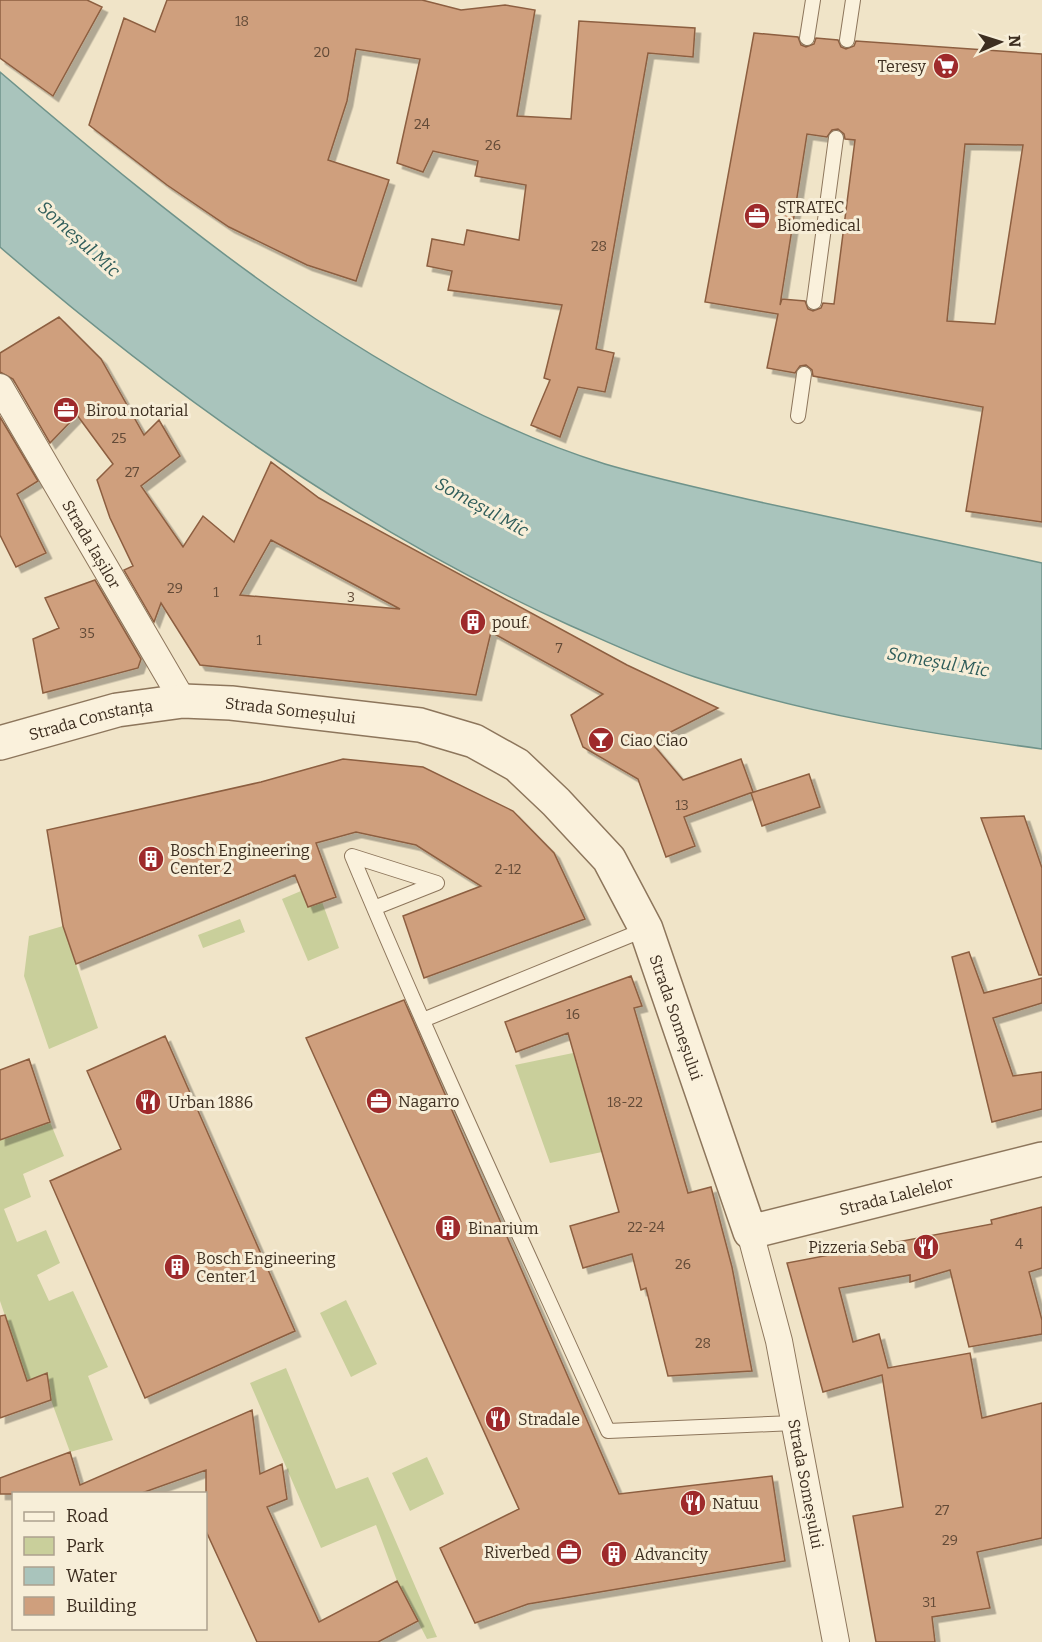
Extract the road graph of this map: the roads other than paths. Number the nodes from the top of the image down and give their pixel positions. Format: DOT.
graph roads {
  1 [pos="813,0"];
  2 [pos="853,0"];
  3 [pos="807,38"];
  4 [pos="847,40"];
  5 [pos="836,138"];
  6 [pos="814,302"];
  7 [pos="804,374"];
  8 [pos="0,387"];
  9 [pos="798,416"];
  10 [pos="183,701"];
  11 [pos="0,743"];
  12 [pos="374,908"];
  13 [pos="646,929"];
  14 [pos="423,1020"];
  15 [pos="1042,1159"];
  16 [pos="750,1232"];
  17 [pos="794,1423"];
  18 [pos="836,1642"];
  1 -- 3 [label="lane"];
  2 -- 4 [label="lane"];
  5 -- 6 [label="lane"];
  7 -- 9 [label="lane"];
  8 -- 10 [label="street, Strada Iașilor"];
  10 -- 11 [label="street, Strada Constanța"];
  10 -- 13 [label="street, Strada Someșului"];
  12 -- 12 [label="lane"];
  12 -- 14 [label="lane"];
  13 -- 14 [label="lane"];
  13 -- 16 [label="street, Strada Someșului"];
  14 -- 17 [label="lane"];
  15 -- 16 [label="street, Strada Lalelelor"];
  16 -- 17 [label="street, Strada Someșului"];
  17 -- 18 [label="street, Strada Someșului"];
}
